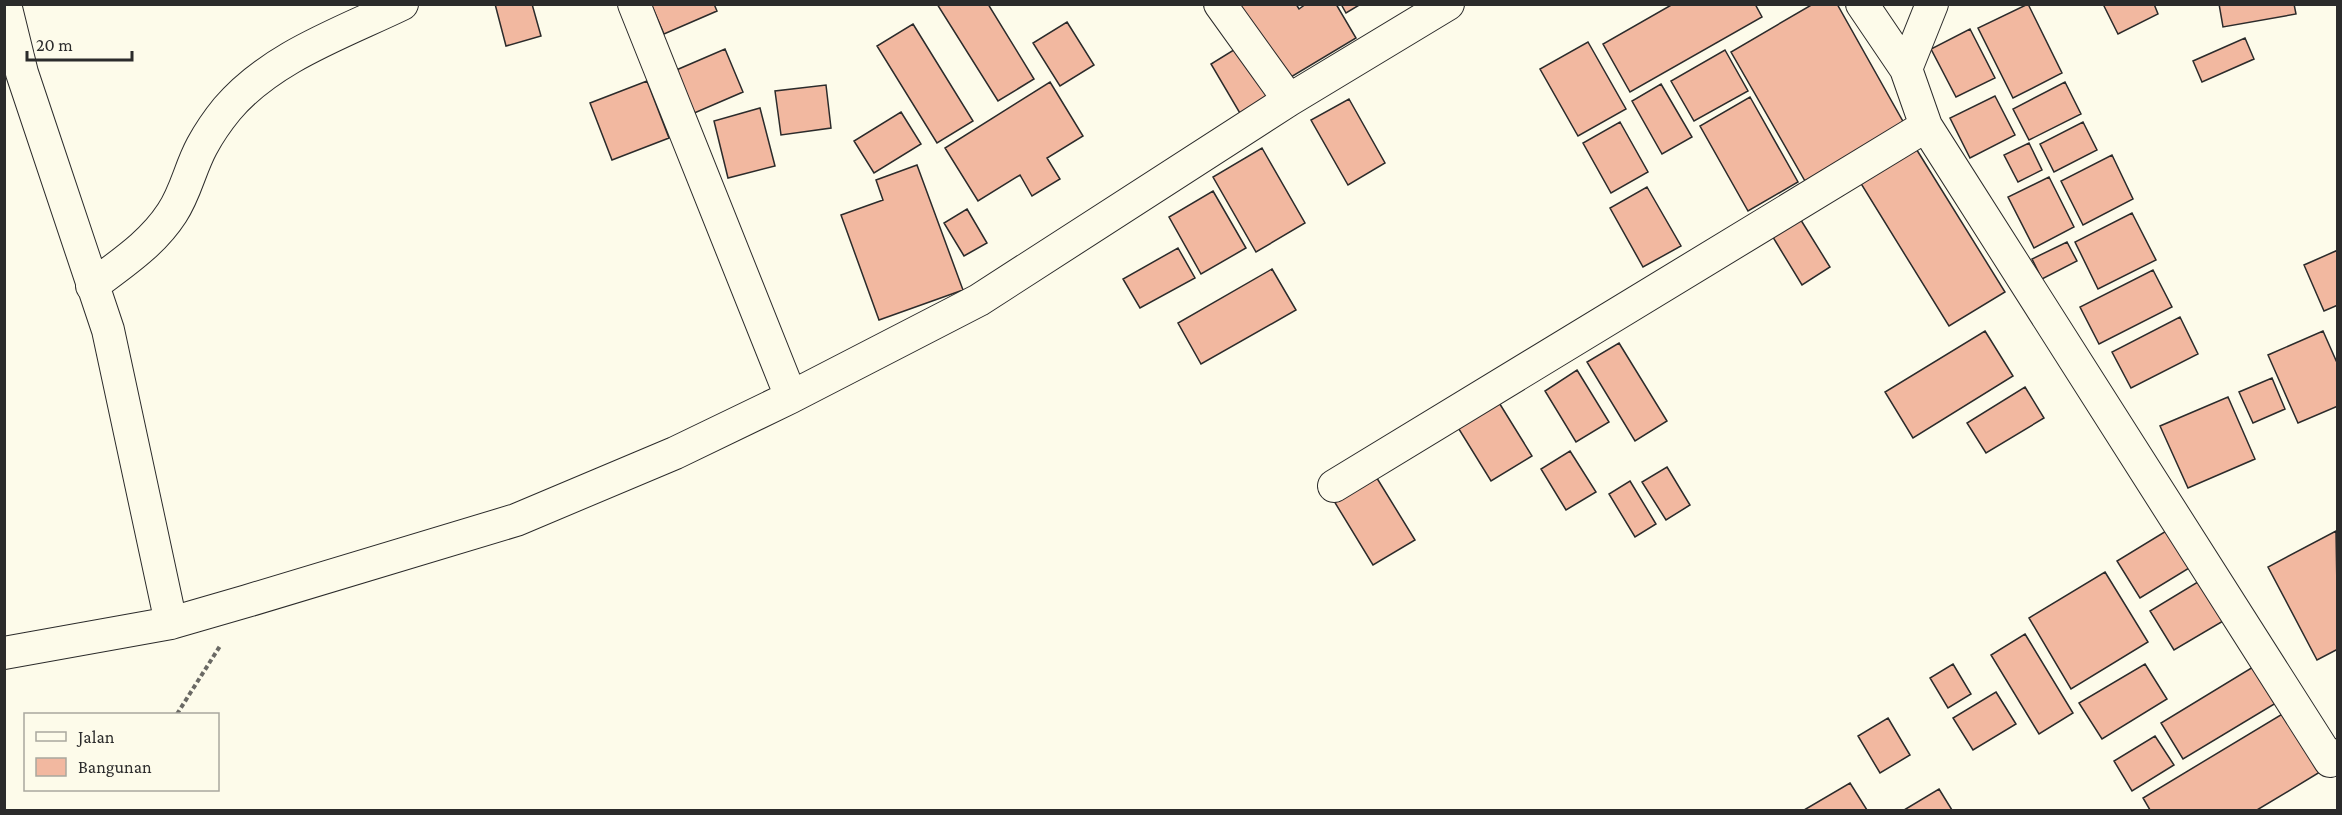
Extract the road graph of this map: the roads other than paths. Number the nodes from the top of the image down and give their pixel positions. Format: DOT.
graph roads {
  1 [pos="5,4"];
  2 [pos="402,4"];
  3 [pos="634,4"];
  4 [pos="1220,4"];
  5 [pos="1448,4"];
  6 [pos="1862,4"];
  7 [pos="1932,4"];
  8 [pos="1906,69"];
  9 [pos="1289,100"];
  10 [pos="1926,126"];
  11 [pos="92,286"];
  12 [pos="791,397"];
  13 [pos="1334,486"];
  14 [pos="171,623"];
  15 [pos="4,653"];
  16 [pos="2335,763"];
  1 -- 11 [label="street"];
  2 -- 11 [label="street"];
  3 -- 12 [label="street"];
  4 -- 9 [label="street"];
  5 -- 9 [label="street"];
  6 -- 8 [label="street"];
  7 -- 8 [label="street"];
  8 -- 10 [label="street"];
  9 -- 12 [label="street"];
  10 -- 13 [label="street"];
  10 -- 16 [label="street"];
  11 -- 14 [label="street"];
  12 -- 14 [label="street"];
  14 -- 15 [label="street"];
}
